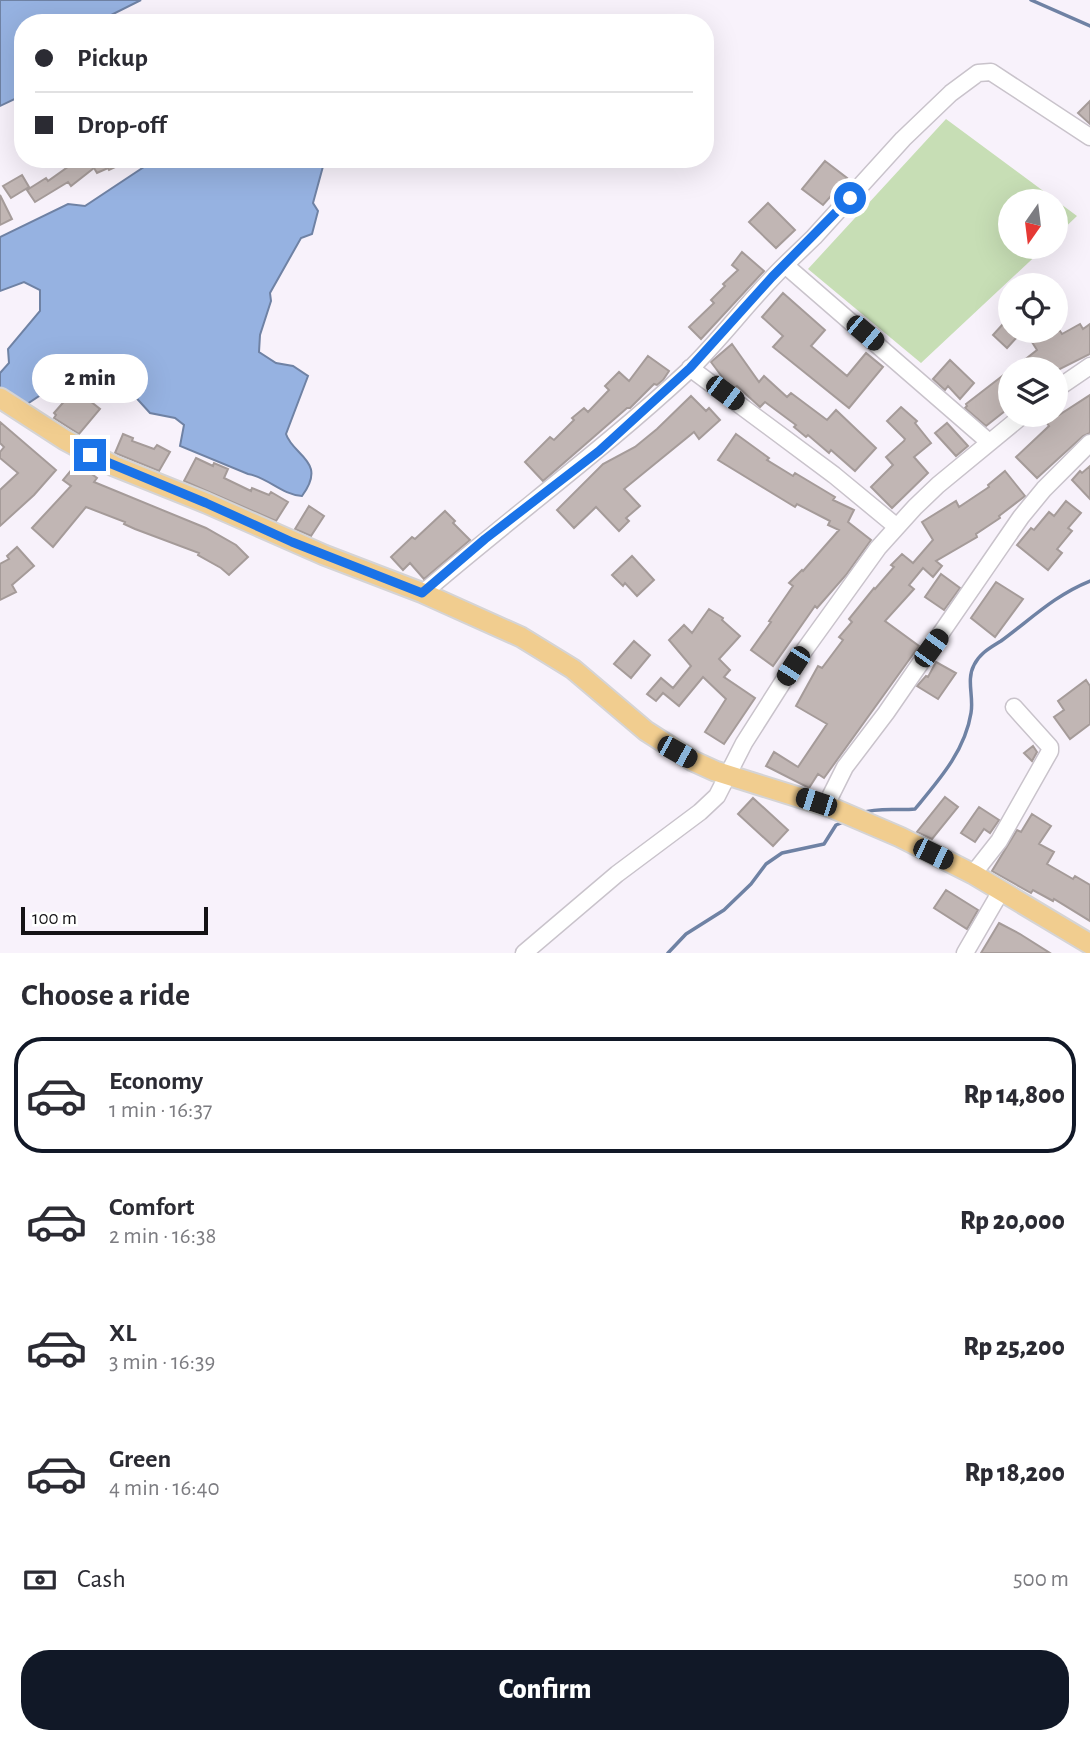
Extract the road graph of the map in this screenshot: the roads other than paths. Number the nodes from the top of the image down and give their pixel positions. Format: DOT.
graph roads {
  1 [pos="1090,137"];
  2 [pos="785,265"];
  3 [pos="1090,366"];
  4 [pos="690,368"];
  5 [pos="1068,381"];
  6 [pos="0,398"];
  7 [pos="1008,427"];
  8 [pos="989,442"];
  9 [pos="1090,443"];
  10 [pos="897,527"];
  11 [pos="422,593"];
  12 [pos="1014,707"];
  13 [pos="728,775"];
  14 [pos="828,806"];
  15 [pos="973,874"];
  16 [pos="1002,891"];
  17 [pos="1090,944"];
  18 [pos="524,953"];
  19 [pos="965,953"];
  1 -- 2 [label="street"];
  2 -- 4 [label="street"];
  2 -- 8 [label="street"];
  3 -- 5 [label="street"];
  4 -- 10 [label="street"];
  4 -- 11 [label="street"];
  6 -- 11 [label="main road"];
  7 -- 8 [label="street"];
  8 -- 10 [label="street"];
  9 -- 14 [label="street"];
  10 -- 13 [label="street"];
  11 -- 13 [label="main road"];
  12 -- 15 [label="street"];
  13 -- 14 [label="main road"];
  13 -- 18 [label="street"];
  14 -- 15 [label="main road"];
  15 -- 16 [label="main road"];
  16 -- 17 [label="main road"];
  16 -- 19 [label="street"];
}
